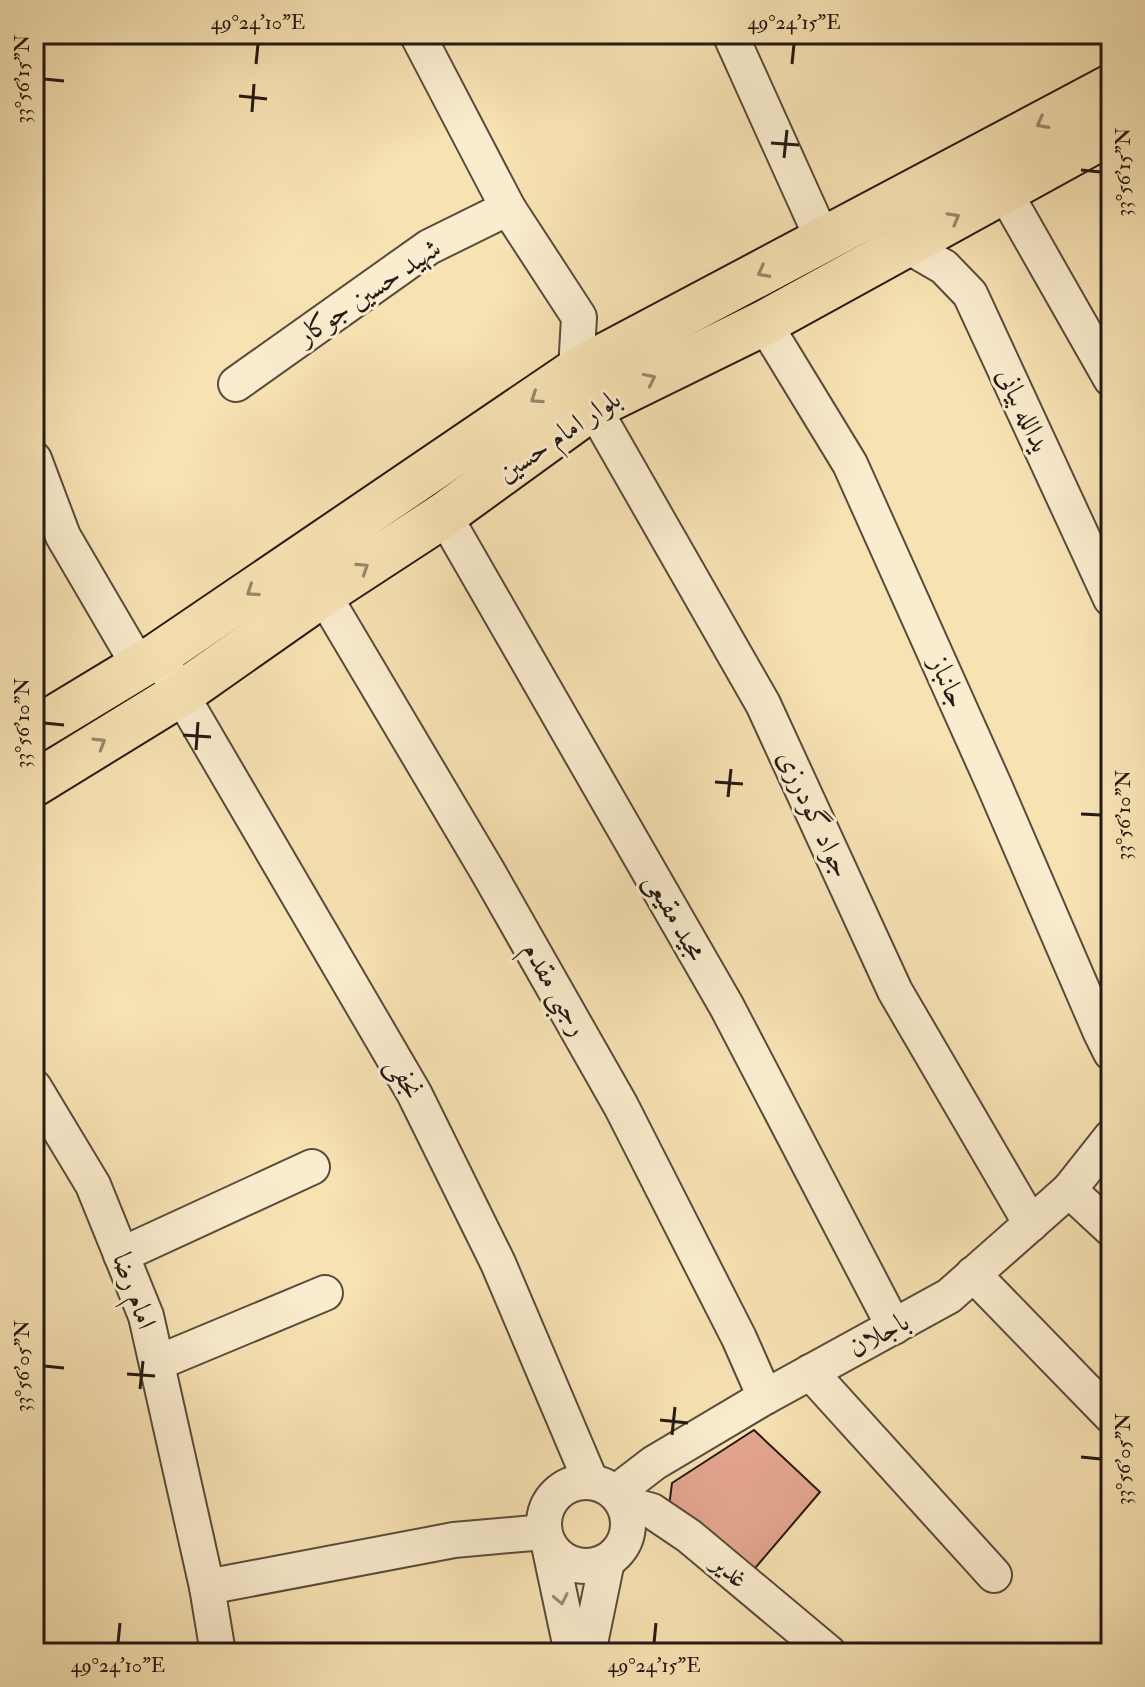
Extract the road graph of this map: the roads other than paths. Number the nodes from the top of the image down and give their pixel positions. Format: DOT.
graph roads {
  1 [pos="417,34"];
  2 [pos="730,34"];
  3 [pos="1111,87"];
  4 [pos="1111,132"];
  5 [pos="1004,191"];
  6 [pos="508,208"];
  7 [pos="823,240"];
  8 [pos="906,245"];
  9 [pos="764,323"];
  10 [pos="1111,379"];
  11 [pos="236,384"];
  12 [pos="584,389"];
  13 [pos="34,459"];
  14 [pos="444,515"];
  15 [pos="323,594"];
  16 [pos="1111,599"];
  17 [pos="149,660"];
  18 [pos="182,693"];
  19 [pos="34,730"];
  20 [pos="34,784"];
  21 [pos="1111,1053"];
  22 [pos="34,1087"];
  23 [pos="1111,1137"];
  24 [pos="312,1167"];
  25 [pos="1069,1190"];
  26 [pos="1031,1224"];
  27 [pos="1111,1229"];
  28 [pos="121,1255"];
  29 [pos="973,1274"];
  30 [pos="325,1293"];
  31 [pos="894,1327"];
  32 [pos="157,1363"];
  33 [pos="810,1372"];
  34 [pos="765,1397"];
  35 [pos="1111,1416"];
  36 [pos="609,1493"];
  37 [pos="546,1539"];
  38 [pos="607,1561"];
  39 [pos="994,1575"];
  40 [pos="207,1587"];
  41 [pos="218,1653"];
  42 [pos="572,1653"];
  43 [pos="588,1653"];
  44 [pos="829,1653"];
  1 -- 6 [label="street"];
  2 -- 7 [label="street"];
  3 -- 7 [label="main road, بلوار امام حسین, one-way"];
  4 -- 5 [label="main road, بلوار امام حسین"];
  8 -- 5 [label="main road, بلوار امام حسین, one-way"];
  5 -- 10 [label="street"];
  6 -- 11 [label="street, شهید حسین جوکار"];
  6 -- 12 [label="street"];
  7 -- 12 [label="main road, بلوار امام حسین, one-way"];
  8 -- 9 [label="main road, بلوار امام حسین"];
  8 -- 16 [label="street, یدالله بیانی"];
  12 -- 9 [label="main road, بلوار امام حسین, one-way"];
  9 -- 21 [label="street, جانباز"];
  12 -- 14 [label="main road, بلوار امام حسین"];
  12 -- 17 [label="main road, بلوار امام حسین, one-way"];
  12 -- 26 [label="street, جواد گودرزی"];
  13 -- 17 [label="street, نجفی"];
  15 -- 14 [label="main road, بلوار امام حسین, one-way"];
  14 -- 31 [label="street, مجید مقیعی"];
  15 -- 18 [label="main road, بلوار امام حسین"];
  15 -- 34 [label="street, رجبی مقدم"];
  17 -- 18 [label="street, نجفی"];
  17 -- 19 [label="main road, بلوار امام حسین"];
  20 -- 18 [label="main road, بلوار امام حسین, one-way"];
  18 -- 36 [label="street, نجفی"];
  22 -- 28 [label="street, امام رضا"];
  23 -- 25 [label="street, باجلان"];
  24 -- 28 [label="street"];
  25 -- 26 [label="street, باجلان"];
  25 -- 27 [label="street"];
  26 -- 29 [label="street, باجلان"];
  28 -- 32 [label="street, امام رضا"];
  29 -- 31 [label="street, باجلان"];
  29 -- 35 [label="street"];
  30 -- 32 [label="street"];
  31 -- 33 [label="street, باجلان"];
  32 -- 40 [label="street, امام رضا"];
  33 -- 34 [label="street, باجلان"];
  33 -- 39 [label="street"];
  34 -- 36 [label="street, باجلان"];
  36 -- 37 [label="street"];
  36 -- 38 [label="street"];
  36 -- 44 [label="street, غدیر"];
  37 -- 38 [label="street"];
  37 -- 40 [label="street"];
  37 -- 42 [label="street, one-way"];
  38 -- 43 [label="street"];
  40 -- 41 [label="street, امام رضا"];
}
